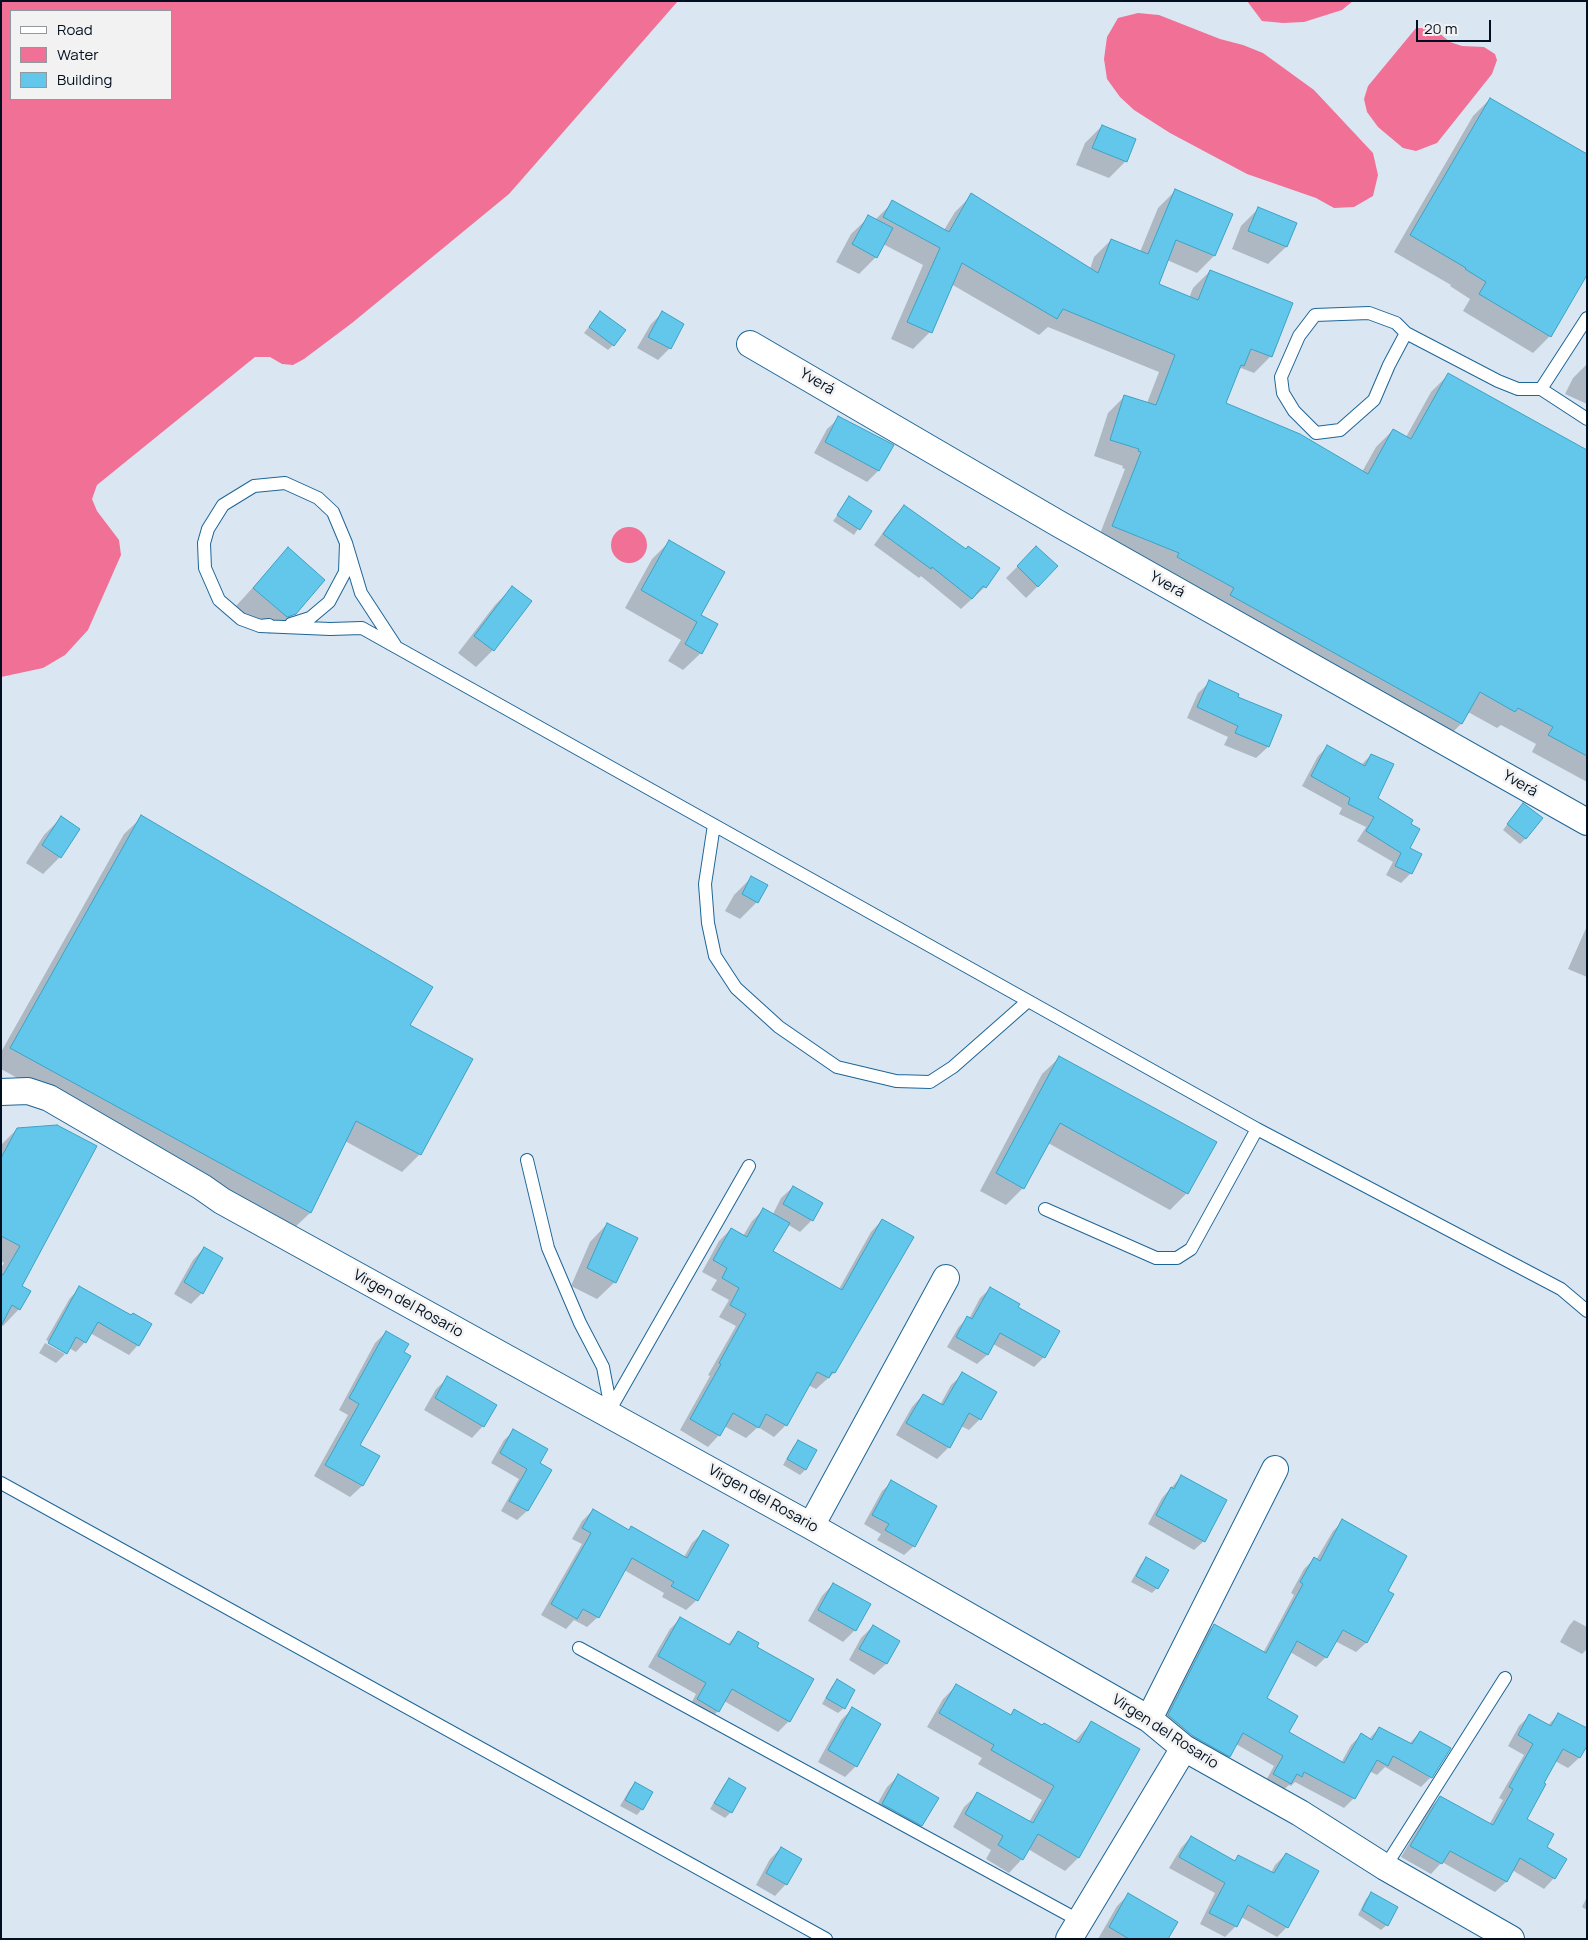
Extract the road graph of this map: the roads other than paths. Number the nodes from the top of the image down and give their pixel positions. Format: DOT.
graph roads {
  1 [pos="1586,321"];
  2 [pos="1406,333"];
  3 [pos="750,344"];
  4 [pos="1541,389"];
  5 [pos="1587,418"];
  6 [pos="346,543"];
  7 [pos="260,626"];
  8 [pos="396,647"];
  9 [pos="1587,822"];
  10 [pos="714,825"];
  11 [pos="1028,1001"];
  12 [pos="1,1092"];
  13 [pos="1257,1129"];
  14 [pos="527,1160"];
  15 [pos="749,1166"];
  16 [pos="1045,1209"];
  17 [pos="946,1278"];
  18 [pos="1587,1311"];
  19 [pos="609,1411"];
  20 [pos="1275,1469"];
  21 [pos="1,1483"];
  22 [pos="812,1526"];
  23 [pos="579,1648"];
  24 [pos="1505,1678"];
  25 [pos="1149,1718"];
  26 [pos="1184,1748"];
  27 [pos="1386,1867"];
  28 [pos="1074,1930"];
  29 [pos="826,1939"];
  30 [pos="1511,1939"];
  1 -- 4 [label="lane"];
  2 -- 2 [label="lane"];
  2 -- 4 [label="lane"];
  3 -- 9 [label="street, Yverá"];
  4 -- 5 [label="lane"];
  6 -- 7 [label="lane"];
  6 -- 7 [label="lane"];
  6 -- 8 [label="lane"];
  7 -- 8 [label="lane"];
  8 -- 10 [label="lane"];
  10 -- 11 [label="lane"];
  10 -- 11 [label="lane"];
  11 -- 13 [label="lane"];
  12 -- 19 [label="street, Virgen del Rosario"];
  13 -- 16 [label="lane"];
  13 -- 18 [label="lane"];
  14 -- 19 [label="lane"];
  15 -- 19 [label="lane"];
  17 -- 22 [label="street"];
  19 -- 22 [label="street, Virgen del Rosario"];
  20 -- 25 [label="street"];
  21 -- 29 [label="lane"];
  22 -- 25 [label="street, Virgen del Rosario"];
  23 -- 28 [label="lane"];
  24 -- 27 [label="lane"];
  25 -- 26 [label="street, Virgen del Rosario"];
  26 -- 27 [label="street, Virgen del Rosario"];
  26 -- 28 [label="street"];
  27 -- 30 [label="street, Virgen del Rosario"];
}
